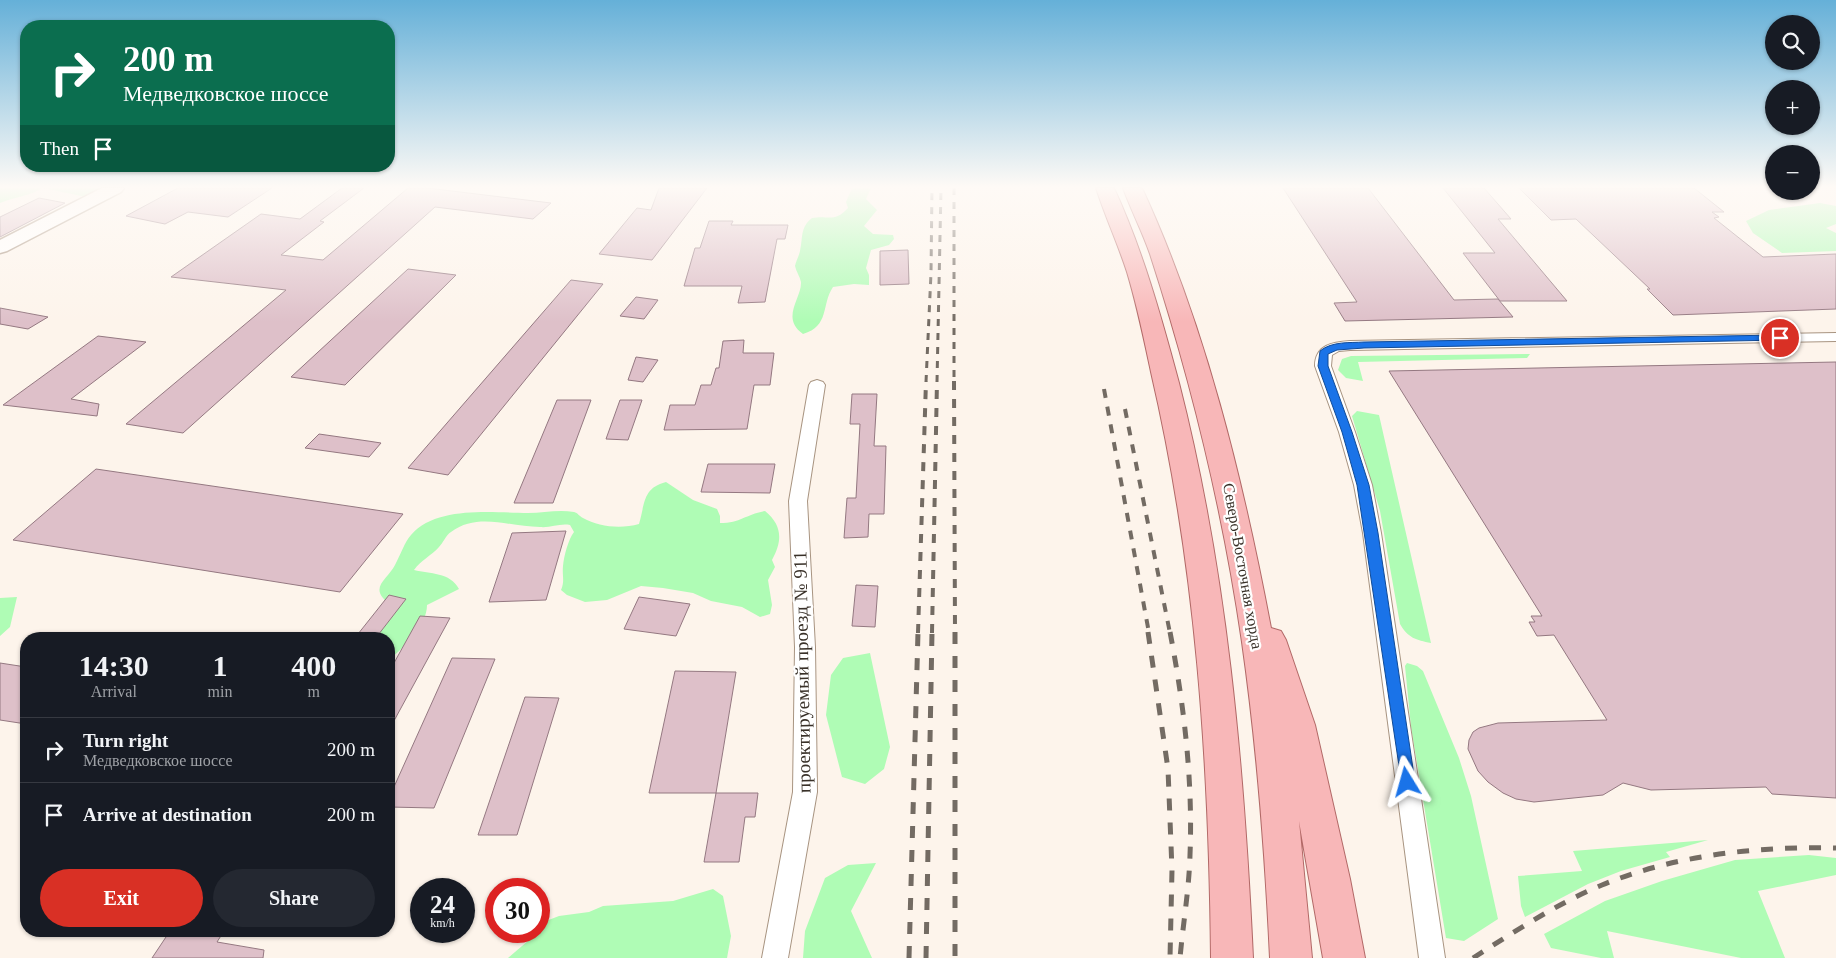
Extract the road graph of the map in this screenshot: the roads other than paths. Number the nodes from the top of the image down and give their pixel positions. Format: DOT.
graph roads {
  1 [pos="28,233"];
  2 [pos="1123,233"];
  3 [pos="1151,233"];
  4 [pos="0,247"];
  5 [pos="1836,337"];
  6 [pos="817,385"];
  7 [pos="1188,394"];
  8 [pos="1244,558"];
  9 [pos="775,958"];
  10 [pos="1232,958"];
  11 [pos="1291,958"];
  12 [pos="1344,958"];
  13 [pos="1432,958"];
  1 -- 4 [label="street"];
  2 -- 7 [label="main road, Северо-Восточная хорда"];
  3 -- 7 [label="main road, Северо-Восточная хорда"];
  5 -- 13 [label="street"];
  6 -- 9 [label="street, проектируемый проезд № 911"];
  7 -- 8 [label="main road, Северо-Восточная хорда"];
  7 -- 10 [label="main road, Северо-Восточная хорда"];
  8 -- 11 [label="main road, Северо-Восточная хорда"];
  8 -- 12 [label="main road"];
}
